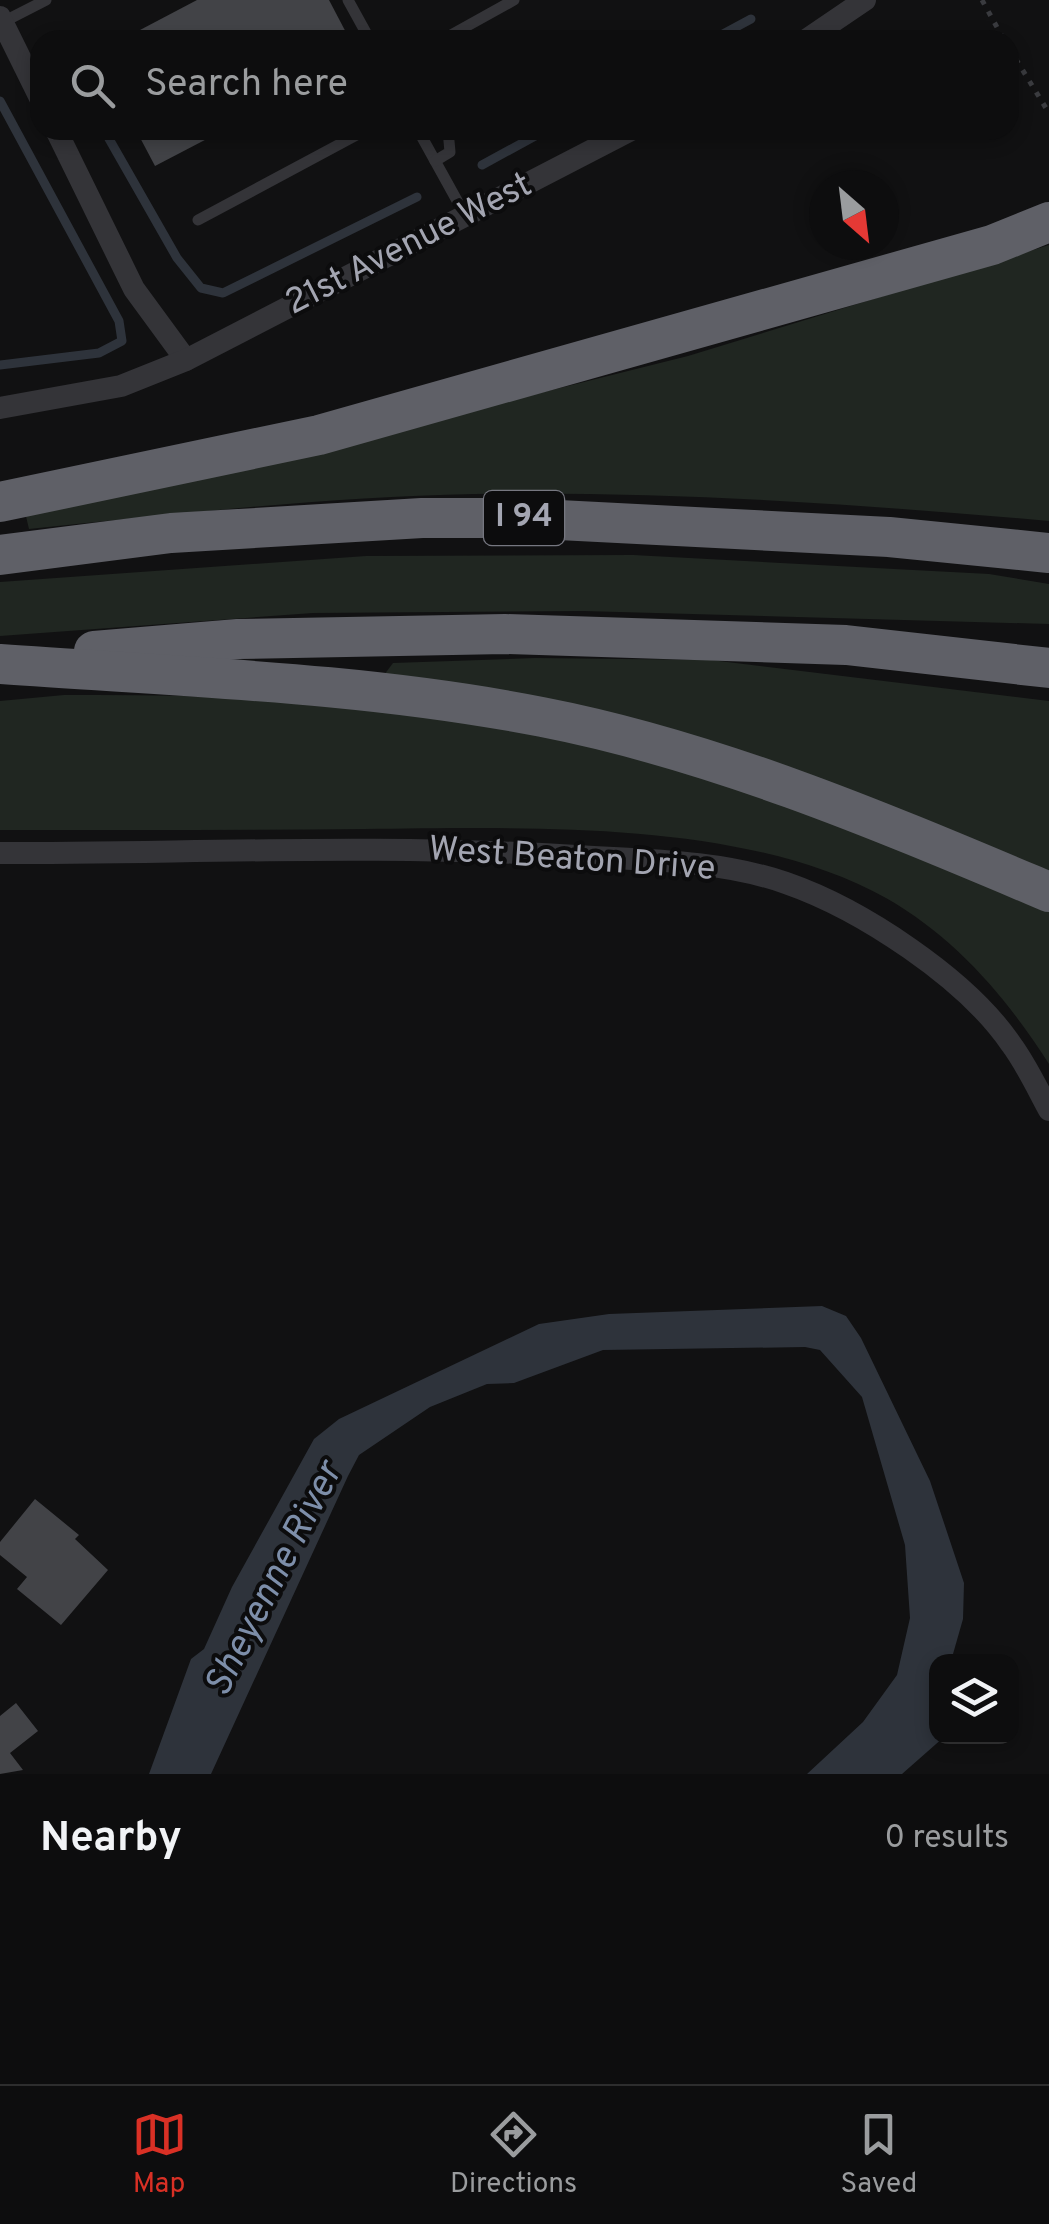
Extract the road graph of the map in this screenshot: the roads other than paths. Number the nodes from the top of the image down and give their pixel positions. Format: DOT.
graph roads {
  1 [pos="46,0"];
  2 [pos="348,0"];
  3 [pos="514,0"];
  4 [pos="861,2"];
  5 [pos="1,20"];
  6 [pos="364,30"];
  7 [pos="460,30"];
  8 [pos="820,30"];
  9 [pos="30,78"];
  10 [pos="61,140"];
  11 [pos="347,140"];
  12 [pos="423,140"];
  13 [pos="449,140"];
  14 [pos="611,140"];
  15 [pos="435,161"];
  16 [pos="465,215"];
  17 [pos="198,220"];
  18 [pos="1049,222"];
  19 [pos="186,360"];
  20 [pos="0,408"];
  21 [pos="0,502"];
  22 [pos="1049,553"];
  23 [pos="0,555"];
  24 [pos="0,661"];
  25 [pos="1049,668"];
  26 [pos="0,853"];
  27 [pos="1049,892"];
  28 [pos="1049,1110"];
  1 -- 5 [label="lane"];
  2 -- 6 [label="lane"];
  3 -- 7 [label="lane"];
  4 -- 8 [label="street"];
  5 -- 9 [label="street"];
  10 -- 19 [label="street"];
  11 -- 17 [label="lane"];
  12 -- 15 [label="lane"];
  13 -- 15 [label="lane"];
  14 -- 16 [label="street, 21st Avenue West"];
  15 -- 16 [label="lane"];
  16 -- 19 [label="street, 21st Avenue West"];
  18 -- 21 [label="highway"];
  19 -- 20 [label="street, 21st Avenue West"];
  22 -- 23 [label="highway, I 94"];
  24 -- 25 [label="highway"];
  24 -- 27 [label="highway"];
  26 -- 28 [label="street, West Beaton Drive"];
}
